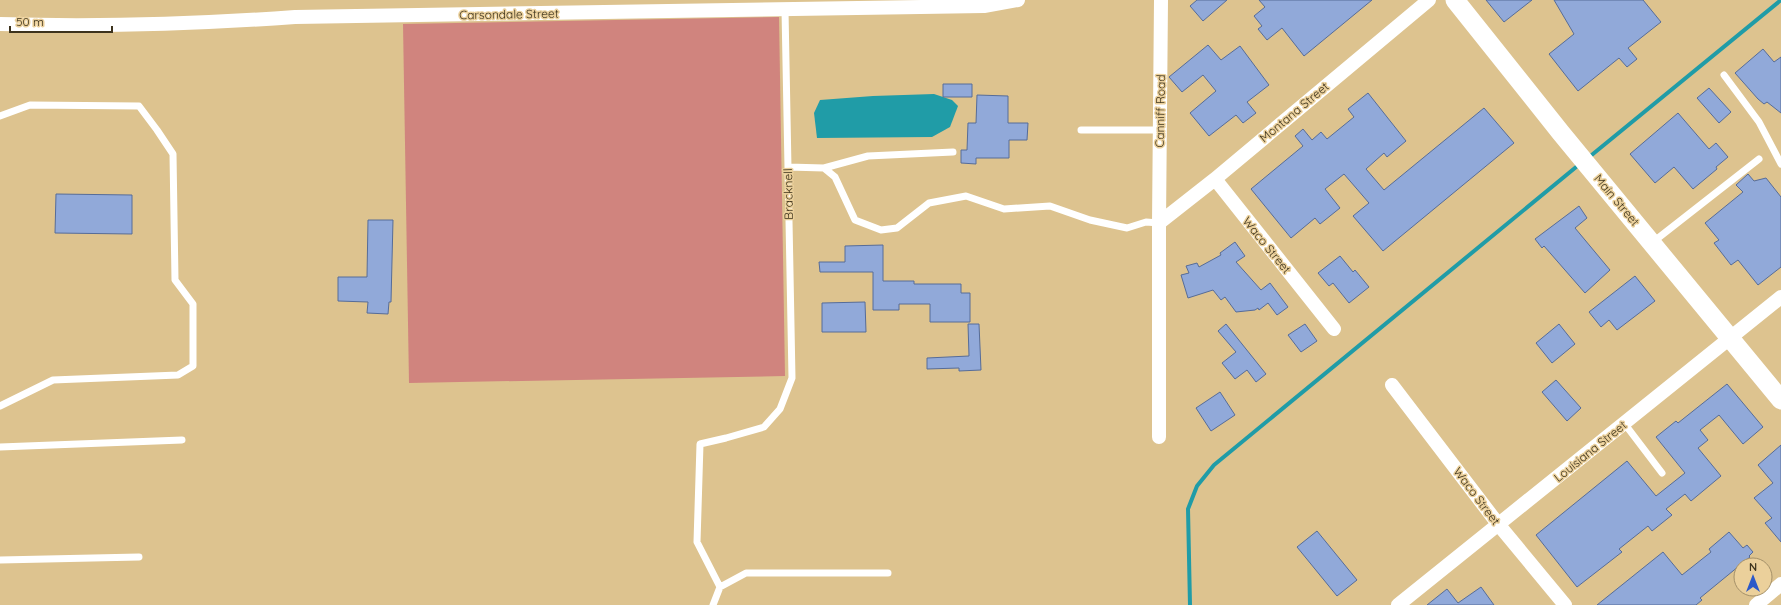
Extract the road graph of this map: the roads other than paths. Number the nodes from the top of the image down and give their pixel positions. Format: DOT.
graph roads {
  1 [pos="1018,0"];
  2 [pos="1161,0"];
  3 [pos="1429,0"];
  4 [pos="1455,0"];
  5 [pos="785,5"];
  6 [pos="0,24"];
  7 [pos="1724,75"];
  8 [pos="0,116"];
  9 [pos="1081,130"];
  10 [pos="1160,130"];
  11 [pos="953,152"];
  12 [pos="1759,159"];
  13 [pos="1781,164"];
  14 [pos="788,168"];
  15 [pos="824,168"];
  16 [pos="1215,180"];
  17 [pos="1158,223"];
  18 [pos="1652,242"];
  19 [pos="1781,297"];
  20 [pos="1334,329"];
  21 [pos="1730,338"];
  22 [pos="1392,385"];
  23 [pos="1781,400"];
  24 [pos="0,406"];
  25 [pos="1624,423"];
  26 [pos="1159,438"];
  27 [pos="182,440"];
  28 [pos="0,447"];
  29 [pos="1662,473"];
  30 [pos="1498,524"];
  31 [pos="139,557"];
  32 [pos="0,560"];
  33 [pos="888,573"];
  34 [pos="1781,584"];
  35 [pos="720,587"];
  36 [pos="713,605"];
  37 [pos="1398,605"];
  38 [pos="1565,605"];
  39 [pos="1756,605"];
  1 -- 5 [label="street, Carsondale Street"];
  2 -- 10 [label="street, Canniff Road"];
  3 -- 16 [label="street, Montana Street"];
  4 -- 18 [label="street, Main Street"];
  5 -- 6 [label="street, Carsondale Street"];
  5 -- 14 [label="lane, Bracknell"];
  7 -- 13 [label="lane"];
  8 -- 24 [label="lane"];
  9 -- 10 [label="lane"];
  10 -- 17 [label="street, Canniff Road"];
  11 -- 15 [label="lane"];
  12 -- 18 [label="lane"];
  14 -- 15 [label="lane"];
  14 -- 35 [label="lane, Bracknell"];
  15 -- 17 [label="lane"];
  16 -- 17 [label="street, Montana Street"];
  16 -- 20 [label="street, Waco Street"];
  17 -- 26 [label="street, Canniff Road"];
  18 -- 21 [label="street, Main Street"];
  19 -- 21 [label="street, Louisiana Street"];
  21 -- 23 [label="street, Main Street"];
  21 -- 25 [label="street, Louisiana Street"];
  22 -- 30 [label="street, Waco Street"];
  25 -- 29 [label="lane"];
  25 -- 30 [label="street, Louisiana Street"];
  27 -- 28 [label="lane"];
  30 -- 37 [label="street, Louisiana Street"];
  30 -- 38 [label="street, Waco Street"];
  31 -- 32 [label="lane"];
  33 -- 35 [label="lane"];
  34 -- 39 [label="street"];
  35 -- 36 [label="lane"];
}
